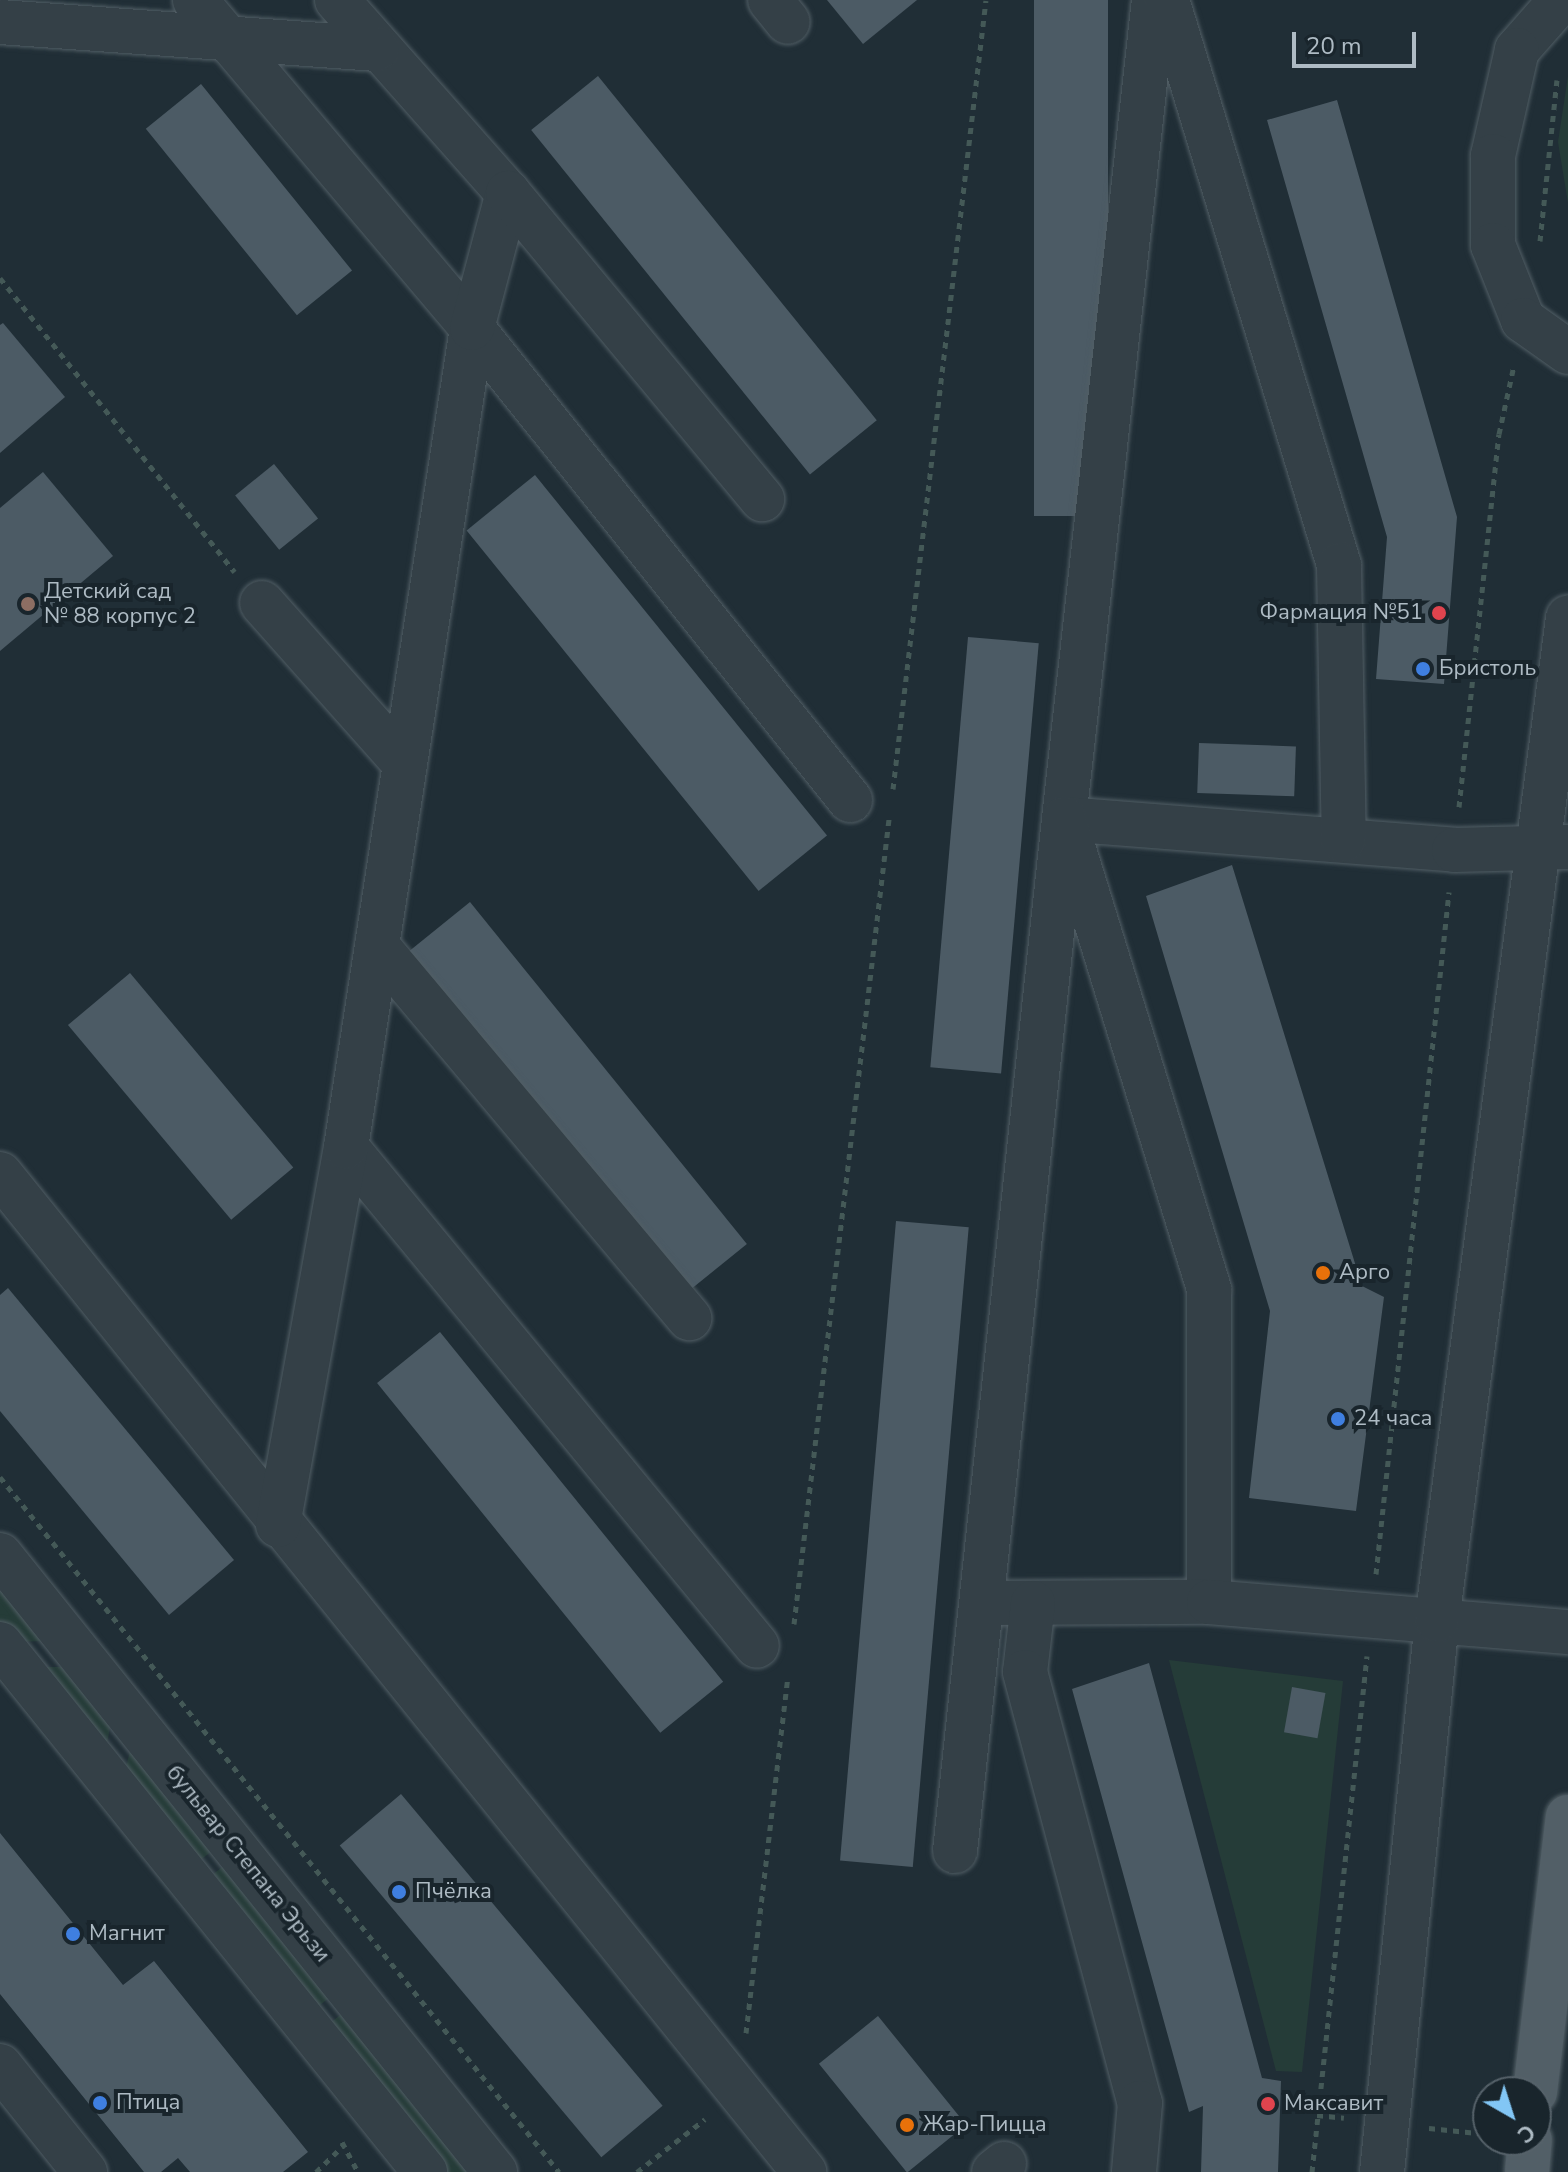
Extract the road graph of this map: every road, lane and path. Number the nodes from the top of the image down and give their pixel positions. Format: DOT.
graph roads {
  1 [pos="195,0"];
  2 [pos="337,0"];
  3 [pos="986,0"];
  4 [pos="1154,0"];
  5 [pos="1167,0"];
  6 [pos="1561,0"];
  7 [pos="0,22"];
  8 [pos="223,34"];
  9 [pos="377,49"];
  10 [pos="508,193"];
  11 [pos="0,278"];
  12 [pos="472,328"];
  13 [pos="1568,352"];
  14 [pos="1499,434"];
  15 [pos="762,499"];
  16 [pos="227,563"];
  17 [pos="262,603"];
  18 [pos="1568,618"];
  19 [pos="405,764"];
  20 [pos="850,800"];
  21 [pos="1064,819"];
  22 [pos="1344,840"];
  23 [pos="1552,845"];
  24 [pos="1454,850"];
  25 [pos="377,946"];
  26 [pos="346,1147"];
  27 [pos="0,1174"];
  28 [pos="689,1318"];
  29 [pos="0,1477"];
  30 [pos="278,1525"];
  31 [pos="0,1555"];
  32 [pos="1209,1602"];
  33 [pos="983,1603"];
  34 [pos="1033,1603"];
  35 [pos="1437,1620"];
  36 [pos="1371,1621"];
  37 [pos="1568,1632"];
  38 [pos="0,1644"];
  39 [pos="780,1646"];
  40 [pos="1568,1817"];
  41 [pos="955,1851"];
  42 [pos="744,2043"];
  43 [pos="0,2066"];
  44 [pos="1537,2076"];
  45 [pos="705,2119"];
  46 [pos="344,2145"];
  47 [pos="85,2172"];
  48 [pos="316,2172"];
  49 [pos="425,2172"];
  50 [pos="495,2172"];
  51 [pos="559,2172"];
  52 [pos="637,2172"];
  53 [pos="804,2172"];
  54 [pos="1134,2172"];
  55 [pos="1312,2172"];
  56 [pos="1382,2172"];
  1 -- 8 [label="street"];
  2 -- 9 [label="street"];
  3 -- 39 [label="path"];
  4 -- 21 [label="street"];
  5 -- 22 [label="street"];
  6 -- 13 [label="street"];
  7 -- 8 [label="street"];
  8 -- 9 [label="street"];
  8 -- 12 [label="street"];
  9 -- 10 [label="street"];
  10 -- 12 [label="street"];
  10 -- 15 [label="street"];
  11 -- 16 [label="path"];
  12 -- 19 [label="street"];
  12 -- 20 [label="street"];
  14 -- 24 [label="path"];
  17 -- 19 [label="street"];
  18 -- 23 [label="street"];
  19 -- 25 [label="street"];
  21 -- 22 [label="street"];
  21 -- 32 [label="street"];
  21 -- 33 [label="street"];
  22 -- 24 [label="street"];
  23 -- 24 [label="street"];
  23 -- 35 [label="street"];
  24 -- 36 [label="path"];
  25 -- 26 [label="street"];
  25 -- 28 [label="street"];
  26 -- 30 [label="street"];
  26 -- 39 [label="street"];
  27 -- 30 [label="street"];
  29 -- 51 [label="path"];
  30 -- 53 [label="street"];
  31 -- 50 [label="street, бульвар Степана Эрьзи"];
  32 -- 34 [label="street"];
  32 -- 36 [label="street"];
  33 -- 34 [label="street"];
  33 -- 41 [label="street"];
  34 -- 54 [label="street"];
  35 -- 36 [label="street"];
  35 -- 37 [label="street"];
  35 -- 56 [label="street"];
  36 -- 55 [label="path"];
  38 -- 49 [label="street"];
  39 -- 42 [label="path"];
  40 -- 44 [label="main road"];
  43 -- 47 [label="street"];
  45 -- 52 [label="path"];
  46 -- 48 [label="path"];
}
